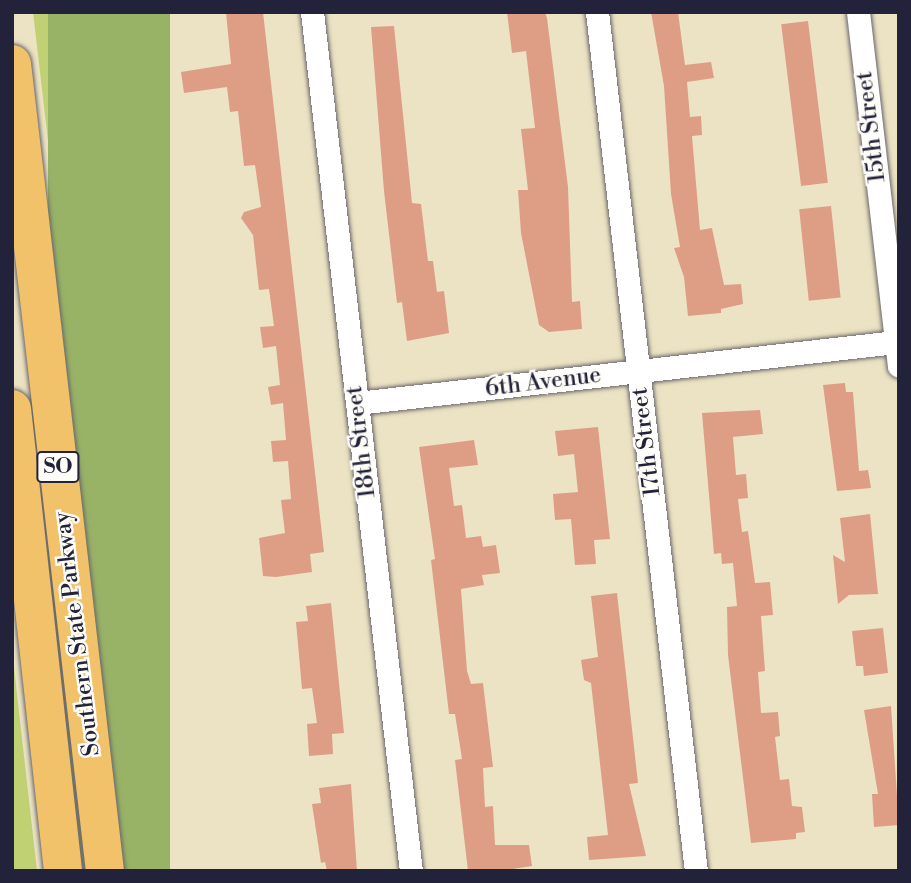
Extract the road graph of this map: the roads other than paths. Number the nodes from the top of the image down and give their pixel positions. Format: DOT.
graph roads {
  1 [pos="312,12"];
  2 [pos="597,12"];
  3 [pos="858,12"];
  4 [pos="12,64"];
  5 [pos="896,341"];
  6 [pos="899,366"];
  7 [pos="638,371"];
  8 [pos="357,403"];
  9 [pos="12,409"];
  10 [pos="63,871"];
  11 [pos="104,871"];
  12 [pos="411,871"];
  13 [pos="696,871"];
  1 -- 8 [label="street, 18th Street"];
  2 -- 7 [label="street, 17th Street"];
  3 -- 5 [label="street, 15th Street"];
  4 -- 11 [label="highway, Southern State Parkway / SO"];
  5 -- 6 [label="street, 15th Street"];
  5 -- 7 [label="street, 6th Avenue"];
  7 -- 8 [label="street, 6th Avenue"];
  7 -- 13 [label="street, 17th Street"];
  8 -- 12 [label="street, 18th Street"];
  9 -- 10 [label="highway, Southern State Parkway / SO"];
}
